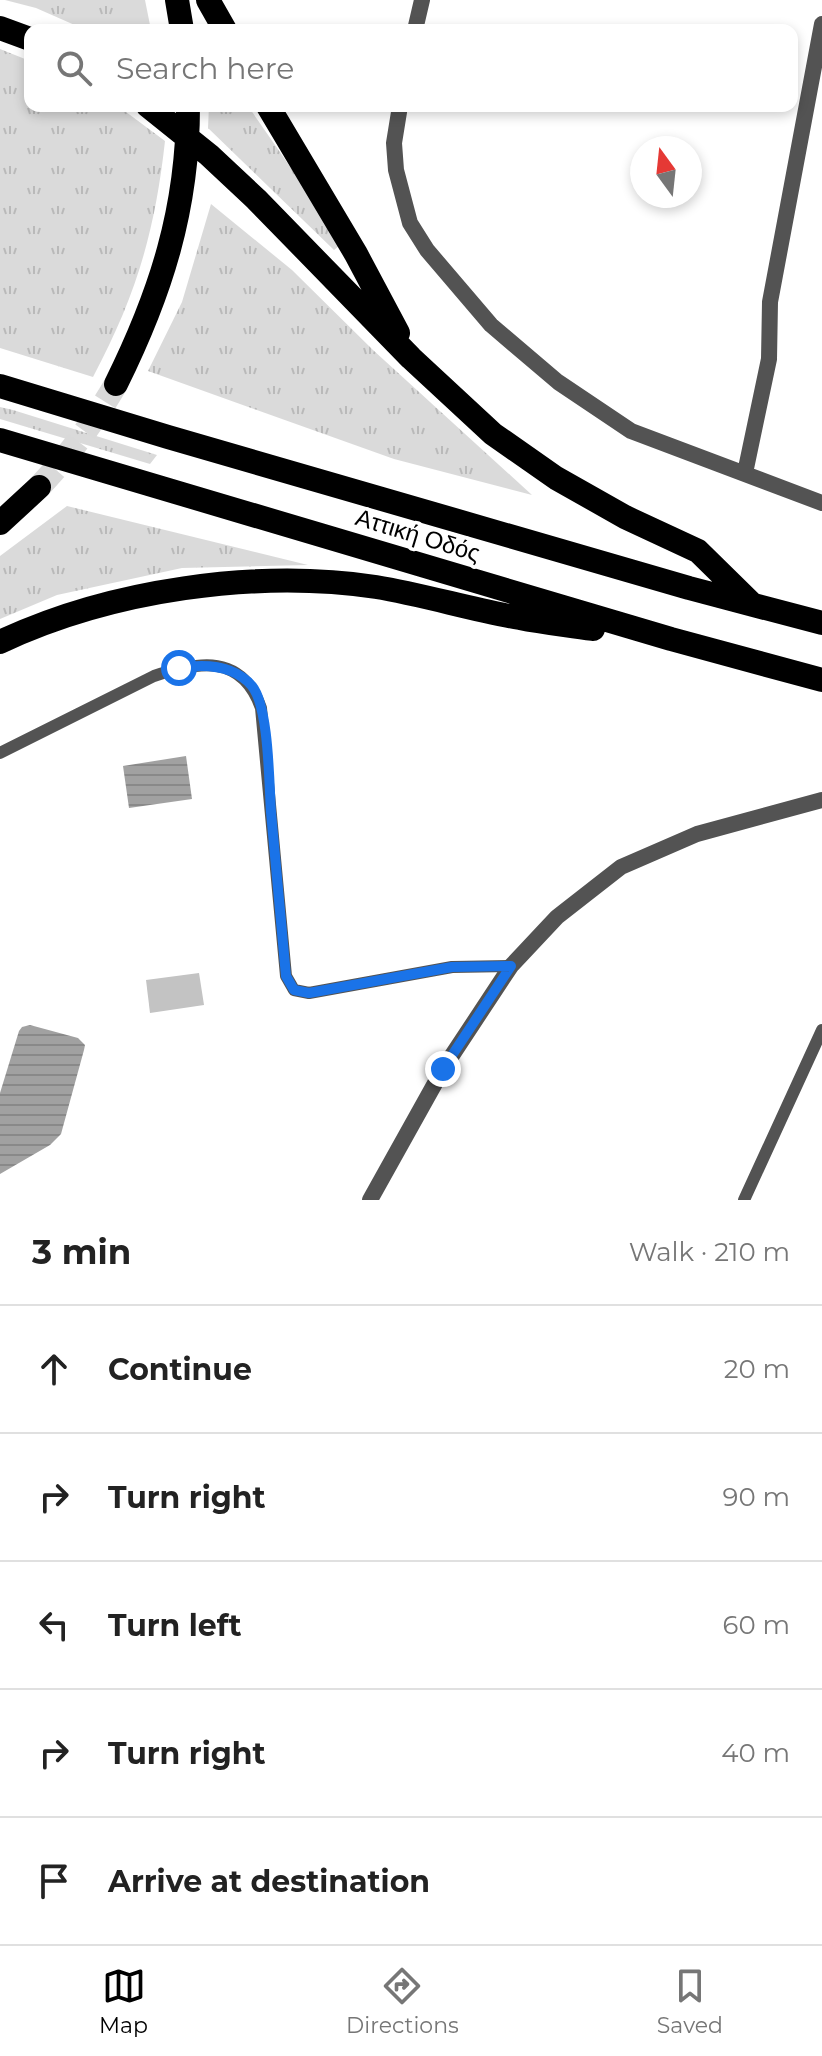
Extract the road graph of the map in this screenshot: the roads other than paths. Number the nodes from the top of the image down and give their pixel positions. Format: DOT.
graph roads {
  1 [pos="177,0"];
  2 [pos="208,0"];
  3 [pos="422,0"];
  4 [pos="181,24"];
  5 [pos="222,24"];
  6 [pos="416,24"];
  7 [pos="822,24"];
  8 [pos="0,28"];
  9 [pos="24,37"];
  10 [pos="155,112"];
  11 [pos="188,112"];
  12 [pos="272,112"];
  13 [pos="399,112"];
  14 [pos="411,358"];
  15 [pos="116,384"];
  16 [pos="0,386"];
  17 [pos="0,440"];
  18 [pos="745,473"];
  19 [pos="39,487"];
  20 [pos="822,503"];
  21 [pos="0,523"];
  22 [pos="754,606"];
  23 [pos="822,623"];
  24 [pos="671,639"];
  25 [pos="0,642"];
  26 [pos="822,680"];
  27 [pos="0,753"];
  28 [pos="822,800"];
  29 [pos="511,966"];
  30 [pos="822,1030"];
  31 [pos="370,1200"];
  32 [pos="744,1200"];
  1 -- 4 [label="highway"];
  2 -- 5 [label="highway"];
  3 -- 6 [label="street"];
  7 -- 18 [label="street"];
  8 -- 9 [label="highway"];
  10 -- 14 [label="highway"];
  11 -- 15 [label="highway"];
  12 -- 14 [label="highway"];
  13 -- 18 [label="street"];
  14 -- 22 [label="highway"];
  16 -- 22 [label="highway, Αττική Οδός"];
  17 -- 24 [label="highway, Αττική Οδός"];
  18 -- 20 [label="street"];
  19 -- 21 [label="highway"];
  22 -- 23 [label="highway, Αττική Οδός"];
  24 -- 25 [label="highway"];
  24 -- 26 [label="highway, Αττική Οδός"];
  27 -- 29 [label="lane"];
  28 -- 29 [label="street"];
  29 -- 31 [label="street"];
  30 -- 32 [label="lane"];
}
